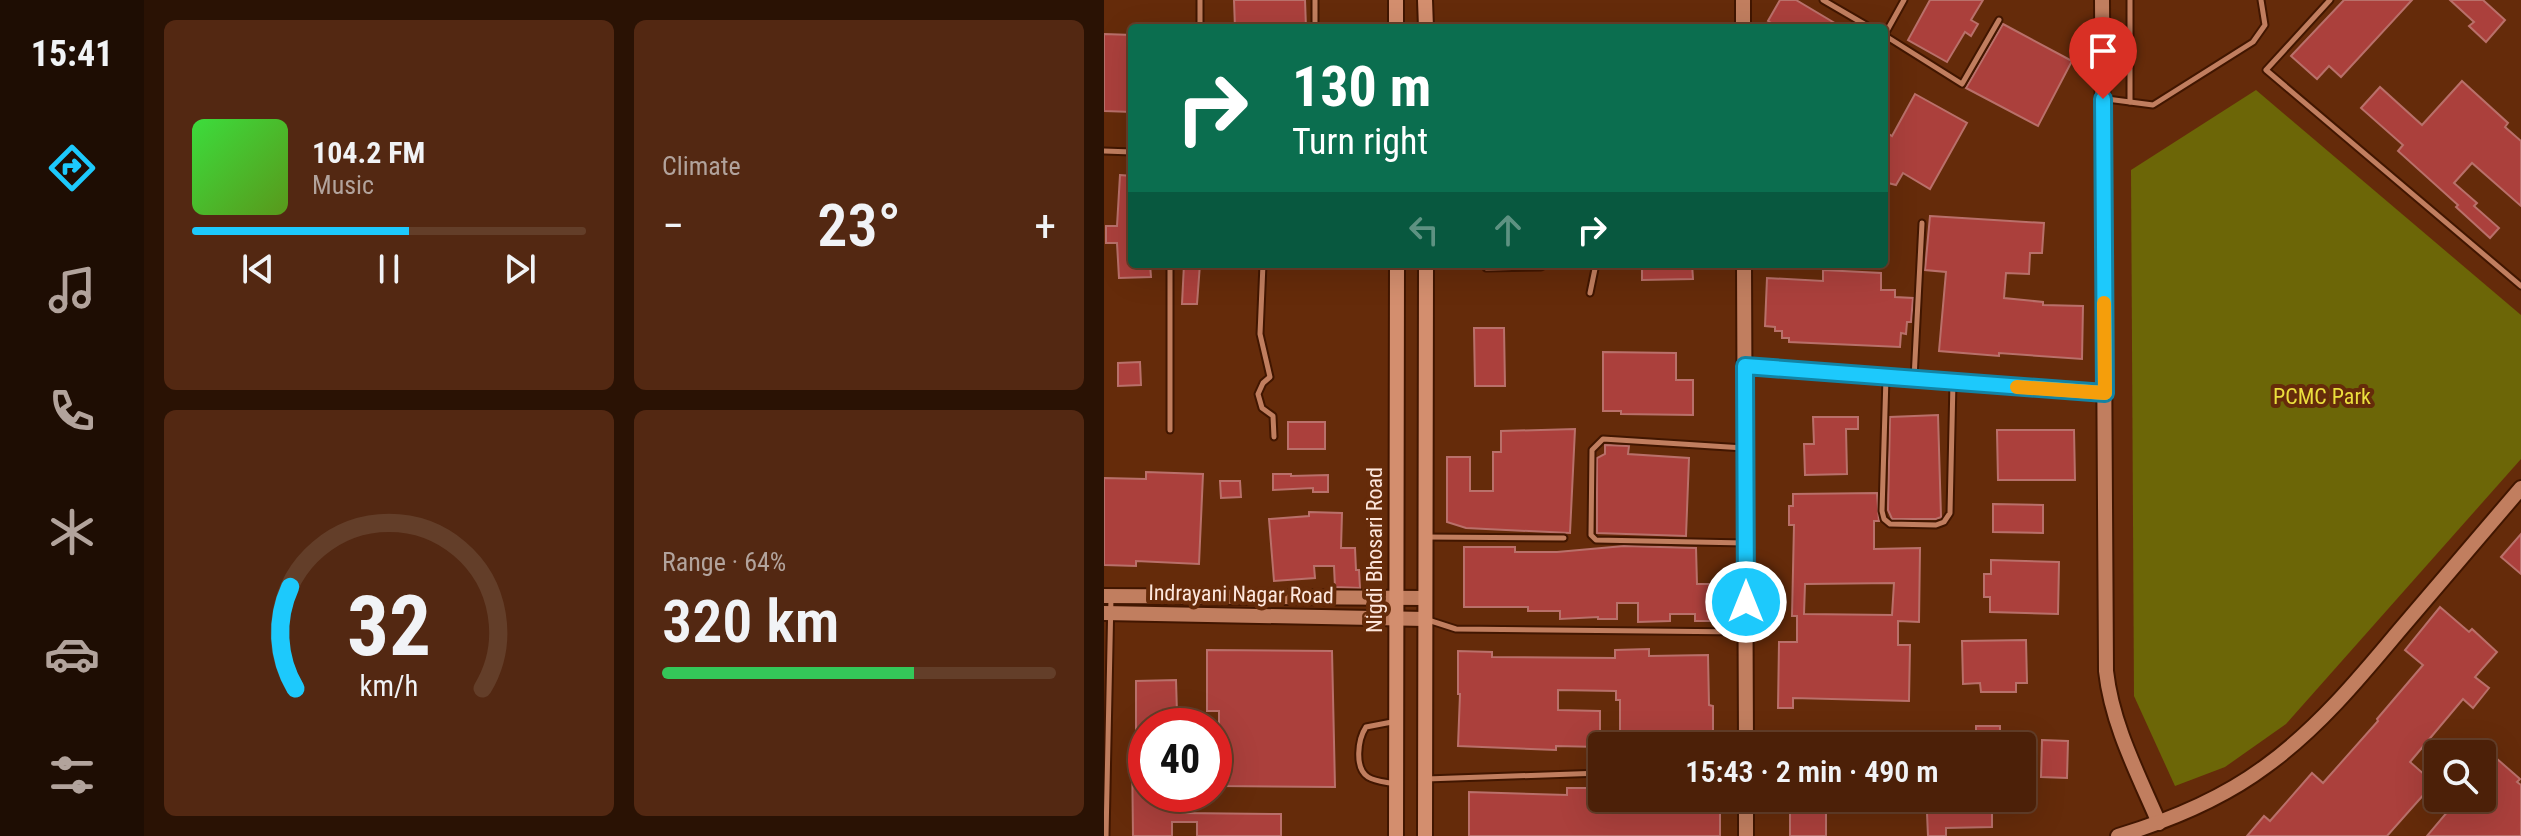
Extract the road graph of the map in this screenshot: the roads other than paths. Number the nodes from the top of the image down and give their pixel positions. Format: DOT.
graph roads {
  1 [pos="1200,0"];
  2 [pos="1315,0"];
  3 [pos="1396,0"];
  4 [pos="1425,0"];
  5 [pos="1743,0"];
  6 [pos="1823,0"];
  7 [pos="1904,0"];
  8 [pos="2102,0"];
  9 [pos="2130,0"];
  10 [pos="2261,0"];
  11 [pos="2330,0"];
  12 [pos="1999,20"];
  13 [pos="1200,24"];
  14 [pos="1315,24"];
  15 [pos="1396,24"];
  16 [pos="1426,24"];
  17 [pos="1743,24"];
  18 [pos="1864,24"];
  19 [pos="1888,29"];
  20 [pos="1888,38"];
  21 [pos="2103,99"];
  22 [pos="2130,102"];
  23 [pos="1104,151"];
  24 [pos="1128,152"];
  25 [pos="1922,223"];
  26 [pos="1170,268"];
  27 [pos="1263,268"];
  28 [pos="1397,268"];
  29 [pos="1426,268"];
  30 [pos="1595,268"];
  31 [pos="1744,268"];
  32 [pos="2521,286"];
  33 [pos="1590,293"];
  34 [pos="1745,366"];
  35 [pos="1886,377"];
  36 [pos="1914,379"];
  37 [pos="1953,382"];
  38 [pos="2105,393"];
  39 [pos="1170,430"];
  40 [pos="1274,437"];
  41 [pos="1745,448"];
  42 [pos="2521,488"];
  43 [pos="1425,537"];
  44 [pos="1564,538"];
  45 [pos="1746,543"];
  46 [pos="1108,596"];
  47 [pos="1396,597"];
  48 [pos="1425,598"];
  49 [pos="1108,613"];
  50 [pos="1396,619"];
  51 [pos="1425,619"];
  52 [pos="1746,632"];
  53 [pos="1107,680"];
  54 [pos="1396,722"];
  55 [pos="1746,732"];
  56 [pos="1588,773"];
  57 [pos="1425,779"];
  58 [pos="1396,784"];
  59 [pos="1746,812"];
  60 [pos="2159,823"];
  61 [pos="2142,833"];
  62 [pos="1106,836"];
  63 [pos="1396,836"];
  64 [pos="1425,836"];
  65 [pos="1746,836"];
  66 [pos="2118,836"];
  1 -- 13 [label="lane"];
  2 -- 14 [label="lane"];
  3 -- 15 [label="main road"];
  4 -- 16 [label="main road"];
  5 -- 17 [label="street"];
  6 -- 18 [label="lane"];
  7 -- 19 [label="lane"];
  8 -- 21 [label="street"];
  9 -- 22 [label="lane"];
  10 -- 22 [label="lane"];
  11 -- 32 [label="lane"];
  12 -- 20 [label="lane"];
  21 -- 22 [label="lane"];
  21 -- 38 [label="street"];
  23 -- 24 [label="lane"];
  25 -- 36 [label="lane"];
  26 -- 39 [label="lane"];
  27 -- 40 [label="lane"];
  28 -- 47 [label="main road, Nigdi Bhosari Road"];
  29 -- 43 [label="main road"];
  30 -- 33 [label="lane"];
  31 -- 34 [label="street"];
  34 -- 35 [label="lane"];
  34 -- 41 [label="street"];
  35 -- 36 [label="lane"];
  35 -- 37 [label="lane"];
  36 -- 37 [label="lane"];
  37 -- 38 [label="lane"];
  38 -- 60 [label="street"];
  41 -- 45 [label="street"];
  41 -- 45 [label="lane"];
  42 -- 60 [label="street"];
  43 -- 44 [label="lane"];
  43 -- 48 [label="main road"];
  45 -- 52 [label="street"];
  46 -- 47 [label="street, Indrayani Nagar Road"];
  46 -- 49 [label="lane"];
  47 -- 48 [label="street, Indrayani Nagar Road"];
  47 -- 50 [label="main road, Nigdi Bhosari Road"];
  48 -- 51 [label="main road"];
  49 -- 50 [label="street, Indrayani Nagar Road"];
  49 -- 53 [label="lane"];
  50 -- 51 [label="street, Indrayani Nagar Road"];
  50 -- 54 [label="main road, Nigdi Bhosari Road"];
  51 -- 52 [label="lane"];
  51 -- 57 [label="main road"];
  52 -- 55 [label="street"];
  53 -- 62 [label="lane"];
  54 -- 58 [label="main road, Nigdi Bhosari Road"];
  54 -- 58 [label="lane"];
  56 -- 57 [label="lane"];
  57 -- 64 [label="main road"];
  58 -- 63 [label="main road, Nigdi Bhosari Road"];
  59 -- 65 [label="street"];
  60 -- 61 [label="street"];
  61 -- 66 [label="street"];
}
